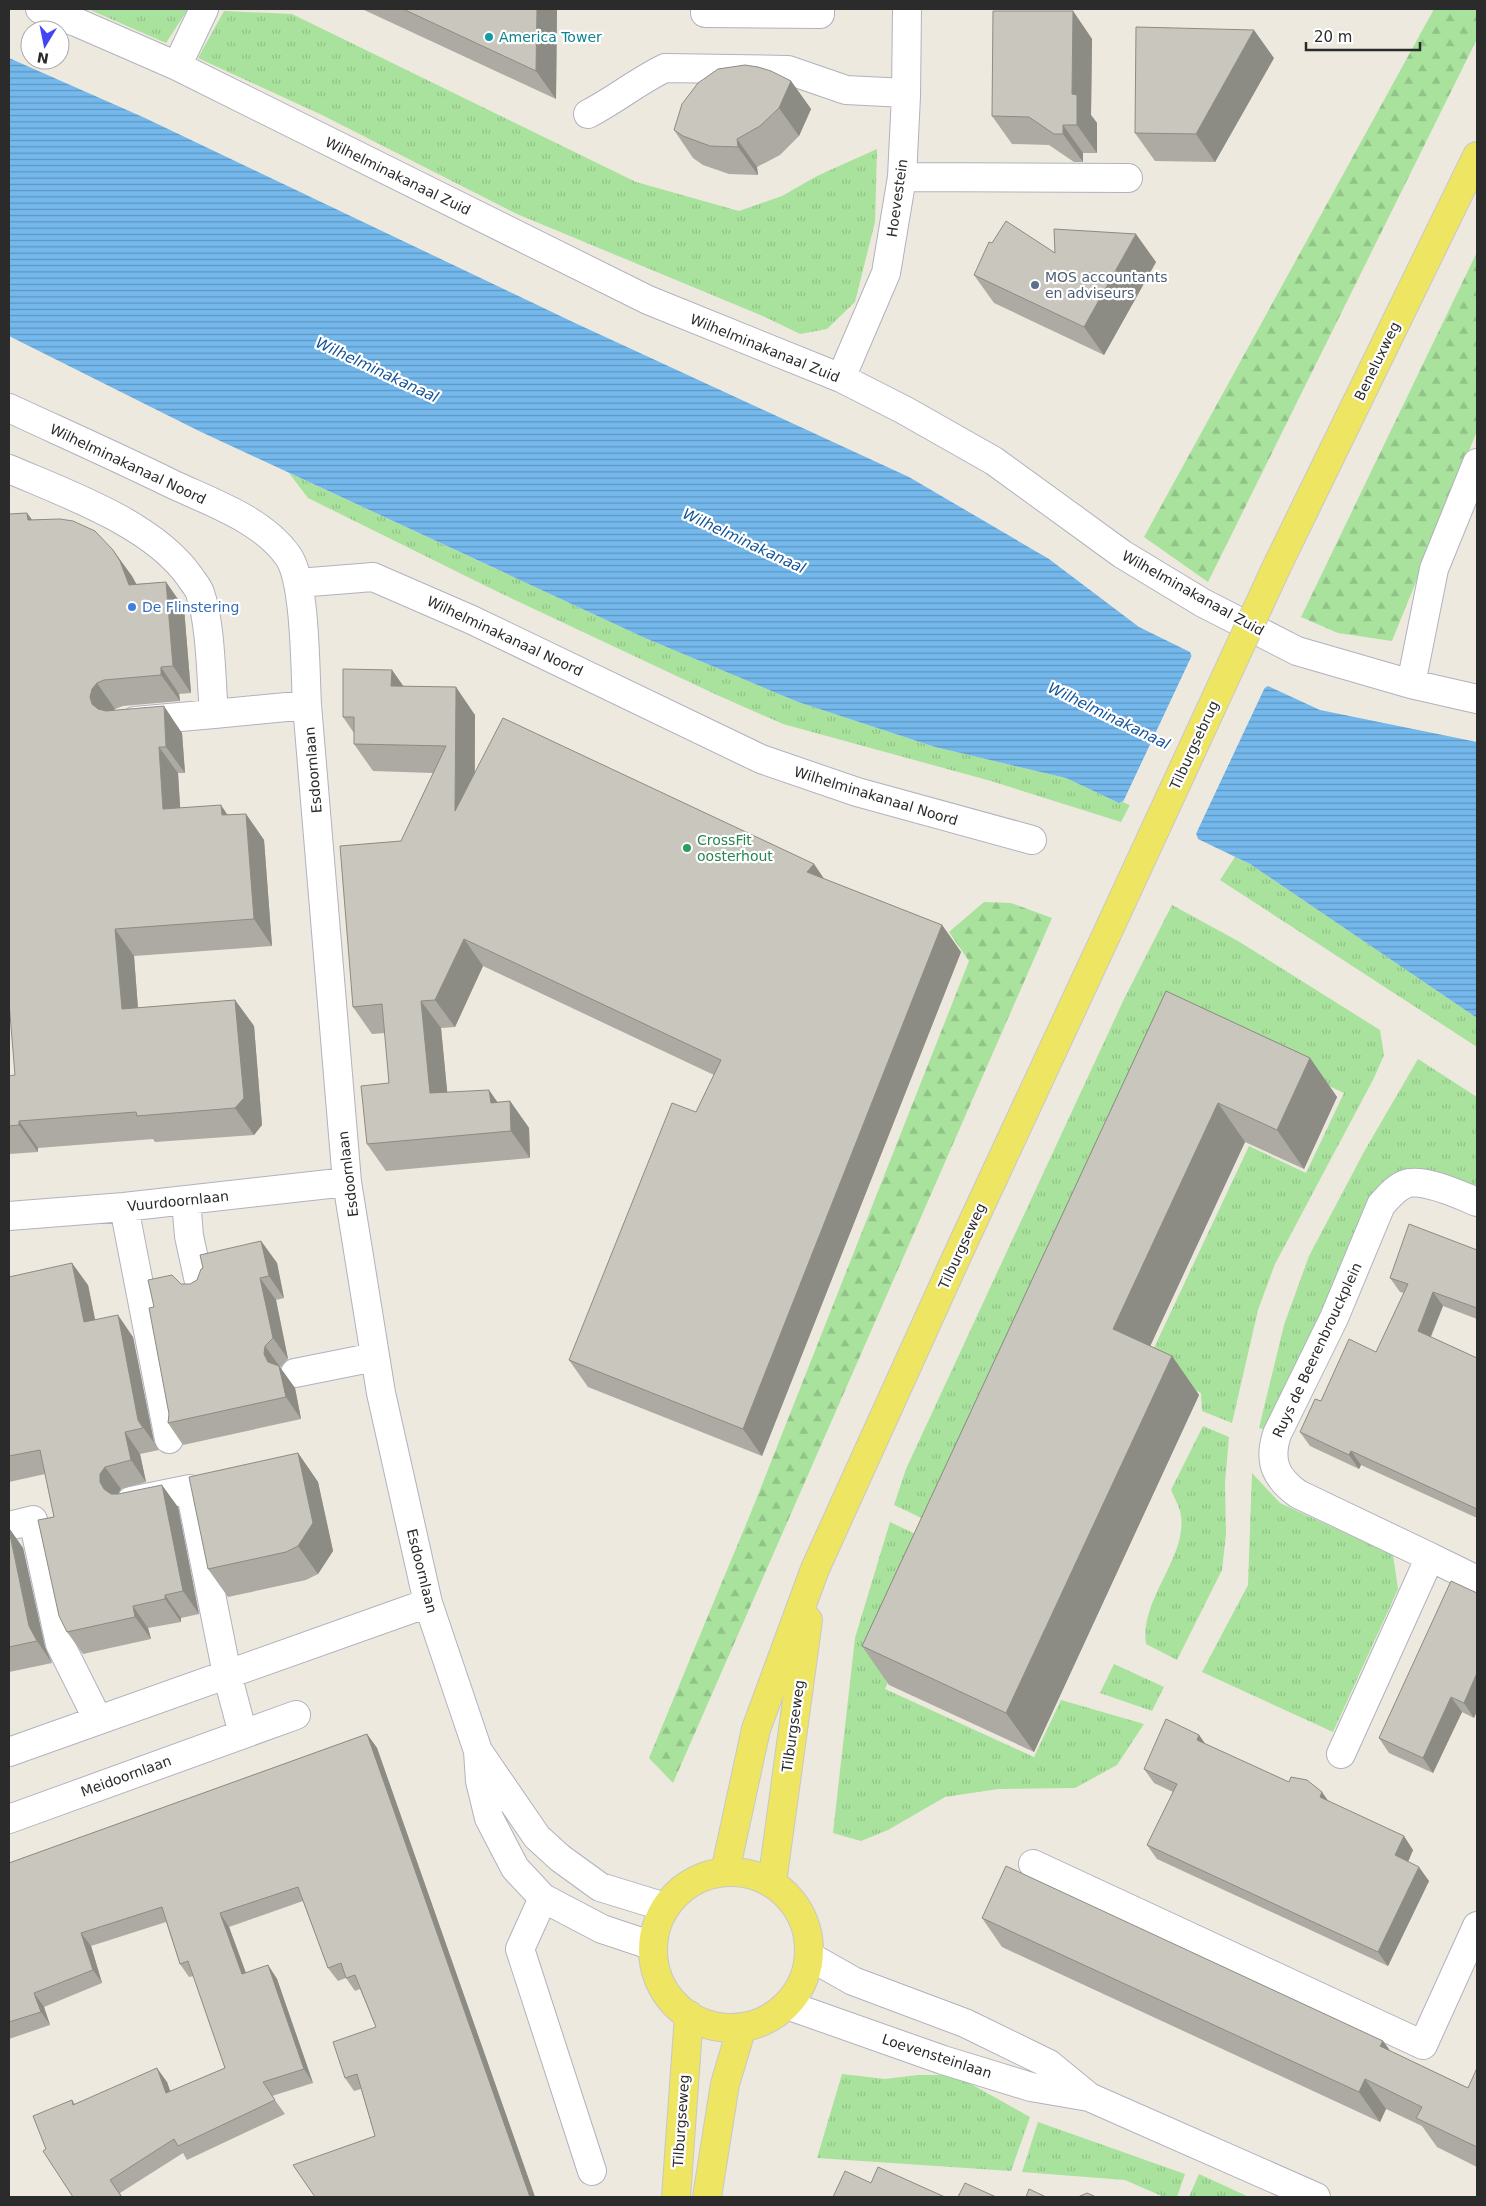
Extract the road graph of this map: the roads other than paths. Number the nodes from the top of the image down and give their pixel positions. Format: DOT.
graph roads {
  1 [pos="40,9"];
  2 [pos="204,9"];
  3 [pos="705,9"];
  4 [pos="820,9"];
  5 [pos="907,9"];
  6 [pos="177,66"];
  7 [pos="906,93"];
  8 [pos="588,114"];
  9 [pos="1477,156"];
  10 [pos="902,177"];
  11 [pos="1128,178"];
  12 [pos="841,378"];
  13 [pos="9,408"];
  14 [pos="1477,463"];
  15 [pos="9,469"];
  16 [pos="1277,566"];
  17 [pos="298,583"];
  18 [pos="1411,684"];
  19 [pos="1477,700"];
  20 [pos="307,705"];
  21 [pos="214,714"];
  22 [pos="124,722"];
  23 [pos="1032,840"];
  24 [pos="1111,925"];
  25 [pos="347,1182"];
  26 [pos="186,1200"];
  27 [pos="1477,1202"];
  28 [pos="124,1207"];
  29 [pos="9,1216"];
  30 [pos="201,1291"];
  31 [pos="375,1357"];
  32 [pos="295,1373"];
  33 [pos="169,1439"];
  34 [pos="131,1501"];
  35 [pos="9,1526"];
  36 [pos="1430,1557"];
  37 [pos="815,1569"];
  38 [pos="1477,1580"];
  39 [pos="428,1603"];
  40 [pos="227,1674"];
  41 [pos="296,1715"];
  42 [pos="98,1720"];
  43 [pos="243,1734"];
  44 [pos="478,1751"];
  45 [pos="9,1752"];
  46 [pos="1341,1754"];
  47 [pos="9,1819"];
  48 [pos="1033,1864"];
  49 [pos="725,1872"];
  50 [pos="772,1883"];
  51 [pos="543,1898"];
  52 [pos="665,1907"];
  53 [pos="1477,1926"];
  54 [pos="653,1946"];
  55 [pos="808,1956"];
  56 [pos="787,2004"];
  57 [pos="689,2015"];
  58 [pos="742,2027"];
  59 [pos="1089,2097"];
  60 [pos="592,2170"];
  61 [pos="676,2197"];
  62 [pos="707,2197"];
  63 [pos="1316,2197"];
  1 -- 6 [label="street, Wilhelminakanaal Zuid"];
  2 -- 6 [label="street"];
  3 -- 4 [label="street"];
  5 -- 7 [label="street, Hoevestein"];
  6 -- 12 [label="street, Wilhelminakanaal Zuid"];
  7 -- 8 [label="street"];
  7 -- 10 [label="street, Hoevestein"];
  9 -- 16 [label="main road, Beneluxweg"];
  10 -- 11 [label="street"];
  10 -- 12 [label="street, Hoevestein"];
  12 -- 18 [label="street, Wilhelminakanaal Zuid"];
  13 -- 17 [label="street, Wilhelminakanaal Noord"];
  14 -- 18 [label="street"];
  15 -- 21 [label="street"];
  16 -- 24 [label="main road, Tilburgsebrug, bridge"];
  17 -- 20 [label="street, Esdoornlaan"];
  17 -- 23 [label="street, Wilhelminakanaal Noord"];
  18 -- 19 [label="street, Wilhelminakanaal Zuid"];
  20 -- 21 [label="street"];
  20 -- 25 [label="street, Esdoornlaan"];
  21 -- 22 [label="street"];
  24 -- 37 [label="main road, Tilburgseweg"];
  25 -- 26 [label="street, Vuurdoornlaan"];
  25 -- 31 [label="street, Esdoornlaan"];
  26 -- 28 [label="street, Vuurdoornlaan"];
  26 -- 30 [label="street"];
  27 -- 36 [label="street, Ruys de Beerenbrouckplein"];
  28 -- 29 [label="street, Vuurdoornlaan"];
  28 -- 33 [label="street"];
  31 -- 32 [label="street"];
  31 -- 39 [label="street, Esdoornlaan"];
  34 -- 40 [label="street"];
  35 -- 42 [label="street"];
  36 -- 38 [label="street, Ruys de Beerenbrouckplein"];
  36 -- 46 [label="street"];
  37 -- 49 [label="main road, Tilburgseweg"];
  37 -- 50 [label="main road, Tilburgseweg"];
  39 -- 40 [label="street"];
  39 -- 44 [label="street, Esdoornlaan"];
  40 -- 42 [label="street"];
  40 -- 43 [label="street"];
  41 -- 43 [label="street, Meidoornlaan"];
  42 -- 45 [label="street"];
  43 -- 47 [label="street, Meidoornlaan"];
  44 -- 51 [label="street, Esdoornlaan"];
  44 -- 52 [label="street, Esdoornlaan"];
  48 -- 53 [label="street"];
  49 -- 50 [label="main road"];
  49 -- 52 [label="main road"];
  50 -- 55 [label="main road"];
  51 -- 54 [label="street, Esdoornlaan"];
  51 -- 60 [label="street"];
  52 -- 54 [label="main road"];
  54 -- 57 [label="main road"];
  55 -- 56 [label="main road"];
  55 -- 59 [label="street, Loevensteinlaan"];
  56 -- 58 [label="main road"];
  56 -- 59 [label="street, Loevensteinlaan"];
  57 -- 58 [label="main road"];
  57 -- 61 [label="main road, Tilburgseweg"];
  58 -- 62 [label="main road"];
  59 -- 63 [label="street, Loevensteinlaan"];
}
